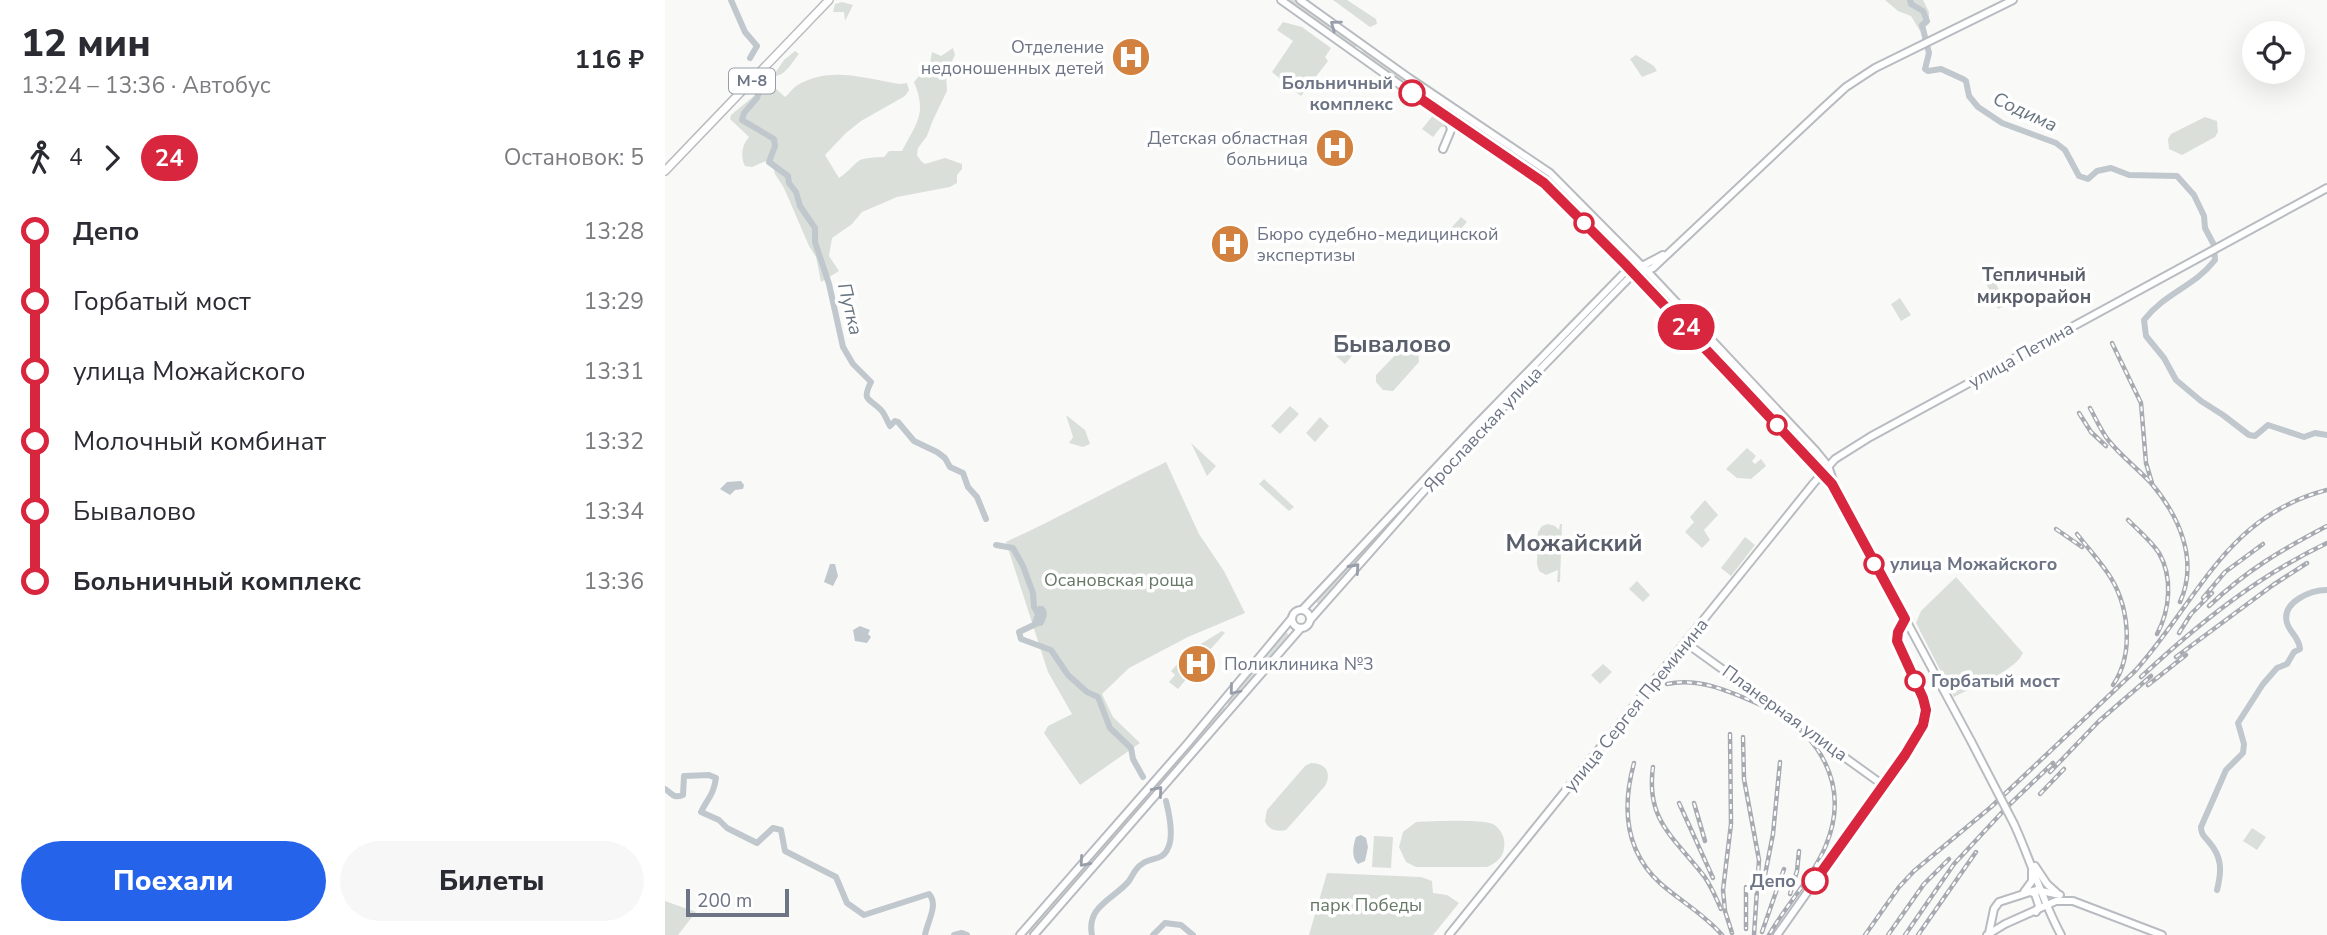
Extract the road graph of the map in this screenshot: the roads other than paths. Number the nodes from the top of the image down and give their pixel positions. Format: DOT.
graph roads {
  1 [pos="829,0"];
  2 [pos="1281,0"];
  3 [pos="1300,0"];
  4 [pos="2013,0"];
  5 [pos="1362,44"];
  6 [pos="1355,53"];
  7 [pos="1458,110"];
  8 [pos="1450,118"];
  9 [pos="1473,120"];
  10 [pos="1467,129"];
  11 [pos="1489,130"];
  12 [pos="1483,140"];
  13 [pos="1443,149"];
  14 [pos="665,171"];
  15 [pos="2327,188"];
  16 [pos="1628,251"];
  17 [pos="1619,258"];
  18 [pos="1644,268"];
  19 [pos="1633,272"];
  20 [pos="1659,284"];
  21 [pos="1651,291"];
  22 [pos="1564,339"];
  23 [pos="1777,410"];
  24 [pos="1770,417"];
  25 [pos="1828,466"];
  26 [pos="1822,473"];
  27 [pos="1832,484"];
  28 [pos="1303,610"];
  29 [pos="1292,618"];
  30 [pos="1311,619"];
  31 [pos="1905,619"];
  32 [pos="1301,628"];
  33 [pos="1686,643"];
  34 [pos="1883,785"];
  35 [pos="2028,856"];
  36 [pos="2041,890"];
  37 [pos="2025,893"];
  38 [pos="2066,899"];
  39 [pos="2046,907"];
  40 [pos="1994,909"];
  41 [pos="2036,912"];
  42 [pos="2005,924"];
  43 [pos="2140,927"];
  44 [pos="1022,933"];
  45 [pos="1988,934"];
  46 [pos="1034,935"];
  47 [pos="1449,935"];
  48 [pos="1777,935"];
  49 [pos="2061,935"];
  50 [pos="2144,935"];
  51 [pos="2162,935"];
  1 -- 14 [label="main road, М-8"];
  2 -- 6 [label="main road"];
  5 -- 3 [label="main road, one-way"];
  4 -- 18 [label="main road, Ярославская улица"];
  5 -- 6 [label="main road"];
  5 -- 7 [label="main road"];
  6 -- 8 [label="main road"];
  7 -- 8 [label="main road"];
  7 -- 9 [label="main road"];
  8 -- 10 [label="main road"];
  8 -- 13 [label="main road"];
  9 -- 10 [label="main road"];
  9 -- 11 [label="main road"];
  10 -- 12 [label="main road"];
  11 -- 12 [label="main road"];
  11 -- 16 [label="main road"];
  12 -- 17 [label="main road"];
  15 -- 25 [label="main road, улица Петина"];
  16 -- 17 [label="main road"];
  16 -- 18 [label="main road"];
  17 -- 19 [label="main road"];
  18 -- 19 [label="main road, Ярославская улица"];
  18 -- 20 [label="main road"];
  19 -- 21 [label="main road"];
  19 -- 22 [label="main road, Ярославская улица"];
  20 -- 21 [label="main road"];
  20 -- 23 [label="main road"];
  21 -- 24 [label="main road"];
  22 -- 28 [label="main road, Ярославская улица"];
  30 -- 22 [label="main road, Ярославская улица, one-way"];
  23 -- 24 [label="main road"];
  23 -- 25 [label="main road"];
  24 -- 26 [label="main road"];
  25 -- 26 [label="main road, улица Петина"];
  25 -- 27 [label="main road"];
  26 -- 27 [label="main road"];
  26 -- 33 [label="main road, улица Сергея Преминина"];
  27 -- 31 [label="main road"];
  28 -- 29 [label="main road"];
  28 -- 30 [label="main road"];
  29 -- 32 [label="main road"];
  29 -- 44 [label="main road, one-way"];
  30 -- 32 [label="main road"];
  31 -- 34 [label="main road"];
  31 -- 35 [label="main road, bridge"];
  46 -- 32 [label="main road, one-way"];
  33 -- 34 [label="main road, Планерная улица"];
  33 -- 47 [label="main road, улица Сергея Преминина"];
  34 -- 48 [label="main road"];
  35 -- 36 [label="main road"];
  35 -- 37 [label="main road"];
  35 -- 38 [label="main road"];
  36 -- 37 [label="main road"];
  36 -- 38 [label="main road"];
  36 -- 39 [label="main road"];
  37 -- 40 [label="main road"];
  37 -- 41 [label="main road"];
  38 -- 39 [label="main road"];
  38 -- 43 [label="main road"];
  39 -- 41 [label="main road"];
  39 -- 49 [label="main road"];
  40 -- 42 [label="main road"];
  40 -- 45 [label="main road"];
  41 -- 42 [label="main road"];
  42 -- 45 [label="main road"];
  43 -- 50 [label="main road"];
  43 -- 51 [label="main road"];
}
